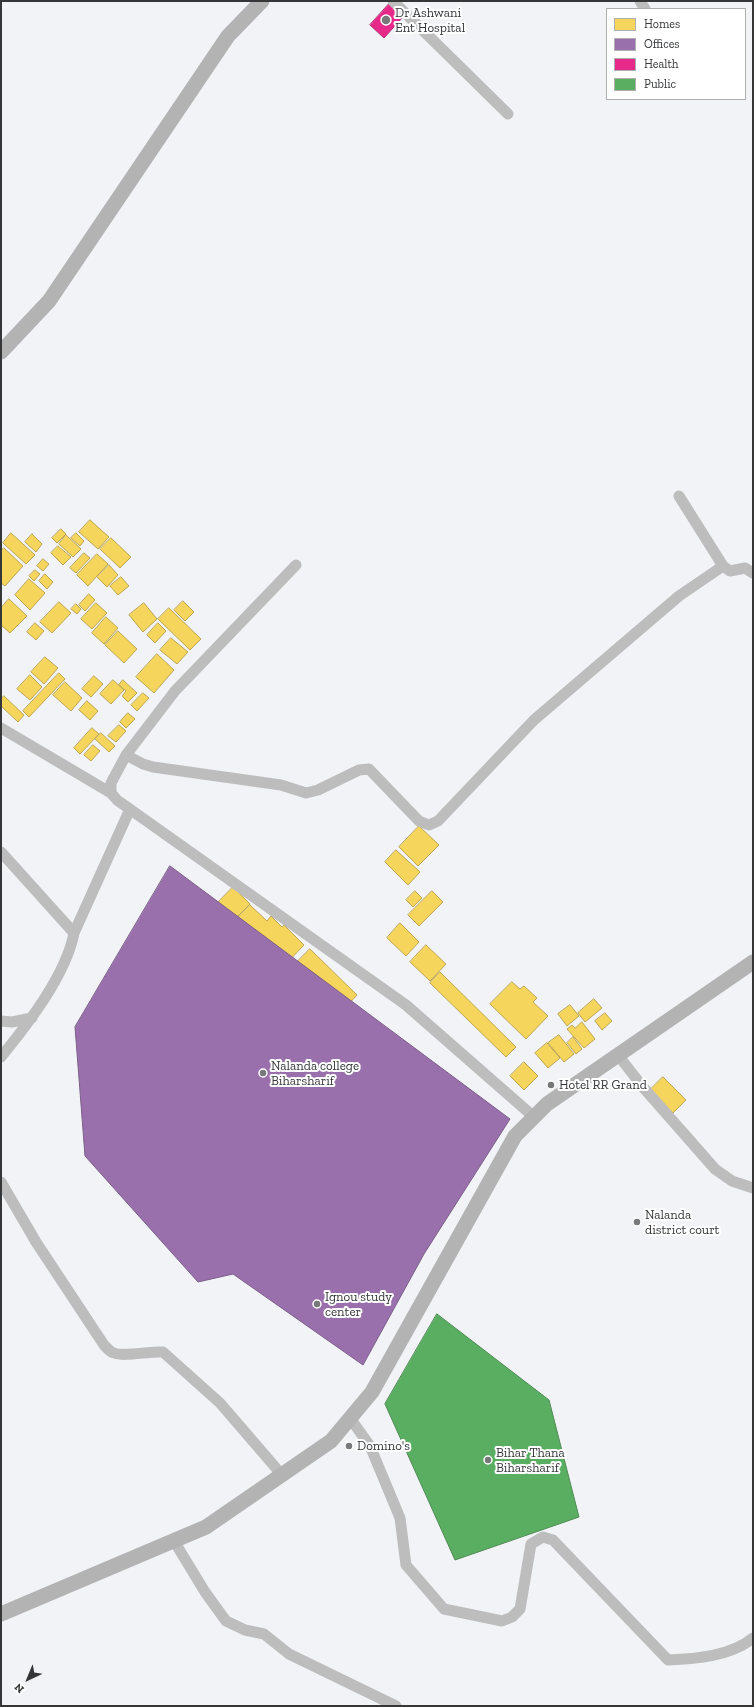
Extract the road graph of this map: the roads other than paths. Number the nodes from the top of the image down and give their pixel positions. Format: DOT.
graph roads {
  1 [pos="262,1"];
  2 [pos="393,1"];
  3 [pos="508,114"];
  4 [pos="1,352"];
  5 [pos="679,496"];
  6 [pos="296,565"];
  7 [pos="723,566"];
  8 [pos="753,573"];
  9 [pos="1,728"];
  10 [pos="126,755"];
  11 [pos="111,793"];
  12 [pos="130,809"];
  13 [pos="1,852"];
  14 [pos="74,933"];
  15 [pos="753,962"];
  16 [pos="32,1018"];
  17 [pos="1,1021"];
  18 [pos="618,1055"];
  19 [pos="1,1057"];
  20 [pos="534,1117"];
  21 [pos="1,1182"];
  22 [pos="753,1188"];
  23 [pos="350,1418"];
  24 [pos="282,1475"];
  25 [pos="174,1541"];
  26 [pos="1,1614"];
  27 [pos="753,1638"];
  28 [pos="378,1702"];
  29 [pos="396,1706"];
  1 -- 4 [label="main road"];
  2 -- 3 [label="street"];
  5 -- 7 [label="street"];
  6 -- 10 [label="street"];
  7 -- 8 [label="street"];
  7 -- 10 [label="street"];
  9 -- 11 [label="street"];
  10 -- 11 [label="street"];
  11 -- 12 [label="street"];
  12 -- 14 [label="street"];
  12 -- 20 [label="street"];
  13 -- 14 [label="street"];
  14 -- 16 [label="street"];
  15 -- 18 [label="main road"];
  16 -- 17 [label="street"];
  16 -- 19 [label="street"];
  18 -- 20 [label="main road"];
  18 -- 22 [label="street"];
  20 -- 23 [label="main road"];
  21 -- 24 [label="street"];
  23 -- 24 [label="main road"];
  23 -- 27 [label="street"];
  24 -- 25 [label="main road"];
  25 -- 26 [label="main road"];
  25 -- 28 [label="street"];
  28 -- 29 [label="street"];
}
